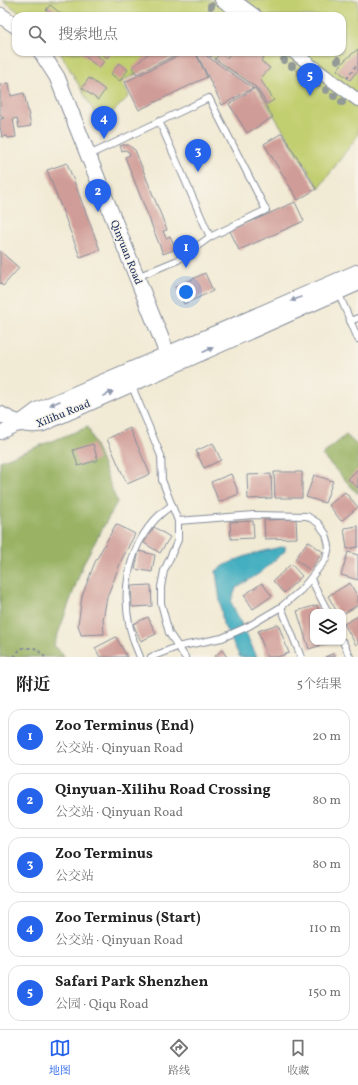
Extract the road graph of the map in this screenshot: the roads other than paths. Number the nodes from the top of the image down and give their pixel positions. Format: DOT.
graph roads {
  1 [pos="221,0"];
  2 [pos="234,0"];
  3 [pos="238,12"];
  4 [pos="250,12"];
  5 [pos="0,14"];
  6 [pos="12,23"];
  7 [pos="43,56"];
  8 [pos="298,56"];
  9 [pos="311,56"];
  10 [pos="358,90"];
  11 [pos="358,100"];
  12 [pos="160,121"];
  13 [pos="88,155"];
  14 [pos="210,237"];
  15 [pos="358,272"];
  16 [pos="137,277"];
  17 [pos="358,283"];
  18 [pos="338,292"];
  19 [pos="358,318"];
  20 [pos="350,321"];
  21 [pos="358,339"];
  22 [pos="170,360"];
  23 [pos="131,384"];
  24 [pos="0,403"];
  25 [pos="0,414"];
  26 [pos="24,420"];
  27 [pos="0,433"];
  28 [pos="172,505"];
  29 [pos="178,522"];
  30 [pos="311,579"];
  31 [pos="281,607"];
  32 [pos="326,609"];
  33 [pos="344,645"];
  34 [pos="177,647"];
  35 [pos="140,657"];
  36 [pos="151,657"];
  37 [pos="185,657"];
  38 [pos="301,657"];
  39 [pos="350,657"];
  1 -- 3 [label="street"];
  2 -- 4 [label="street"];
  5 -- 6 [label="street"];
  7 -- 13 [label="street, Qinyuan Road"];
  8 -- 11 [label="street"];
  9 -- 10 [label="street"];
  12 -- 13 [label="lane"];
  12 -- 14 [label="lane"];
  12 -- 14 [label="lane"];
  13 -- 16 [label="street, Qinyuan Road"];
  14 -- 16 [label="lane"];
  15 -- 22 [label="street, Xilihu Road, one-way"];
  16 -- 22 [label="street, Qinyuan Road"];
  17 -- 18 [label="street, Xilihu Road"];
  18 -- 20 [label="lane"];
  22 -- 18 [label="street, Xilihu Road, one-way"];
  19 -- 20 [label="lane"];
  20 -- 21 [label="lane"];
  22 -- 23 [label="street, Xilihu Road"];
  22 -- 26 [label="street, Xilihu Road, one-way"];
  26 -- 23 [label="street, Xilihu Road, one-way"];
  23 -- 28 [label="lane"];
  24 -- 26 [label="street"];
  25 -- 26 [label="street"];
  26 -- 27 [label="street"];
  28 -- 29 [label="lane"];
  28 -- 35 [label="lane"];
  29 -- 30 [label="lane"];
  29 -- 34 [label="lane"];
  30 -- 31 [label="lane"];
  30 -- 32 [label="lane"];
  31 -- 34 [label="lane"];
  31 -- 38 [label="lane"];
  33 -- 39 [label="lane"];
  34 -- 36 [label="lane"];
  34 -- 37 [label="lane"];
}
